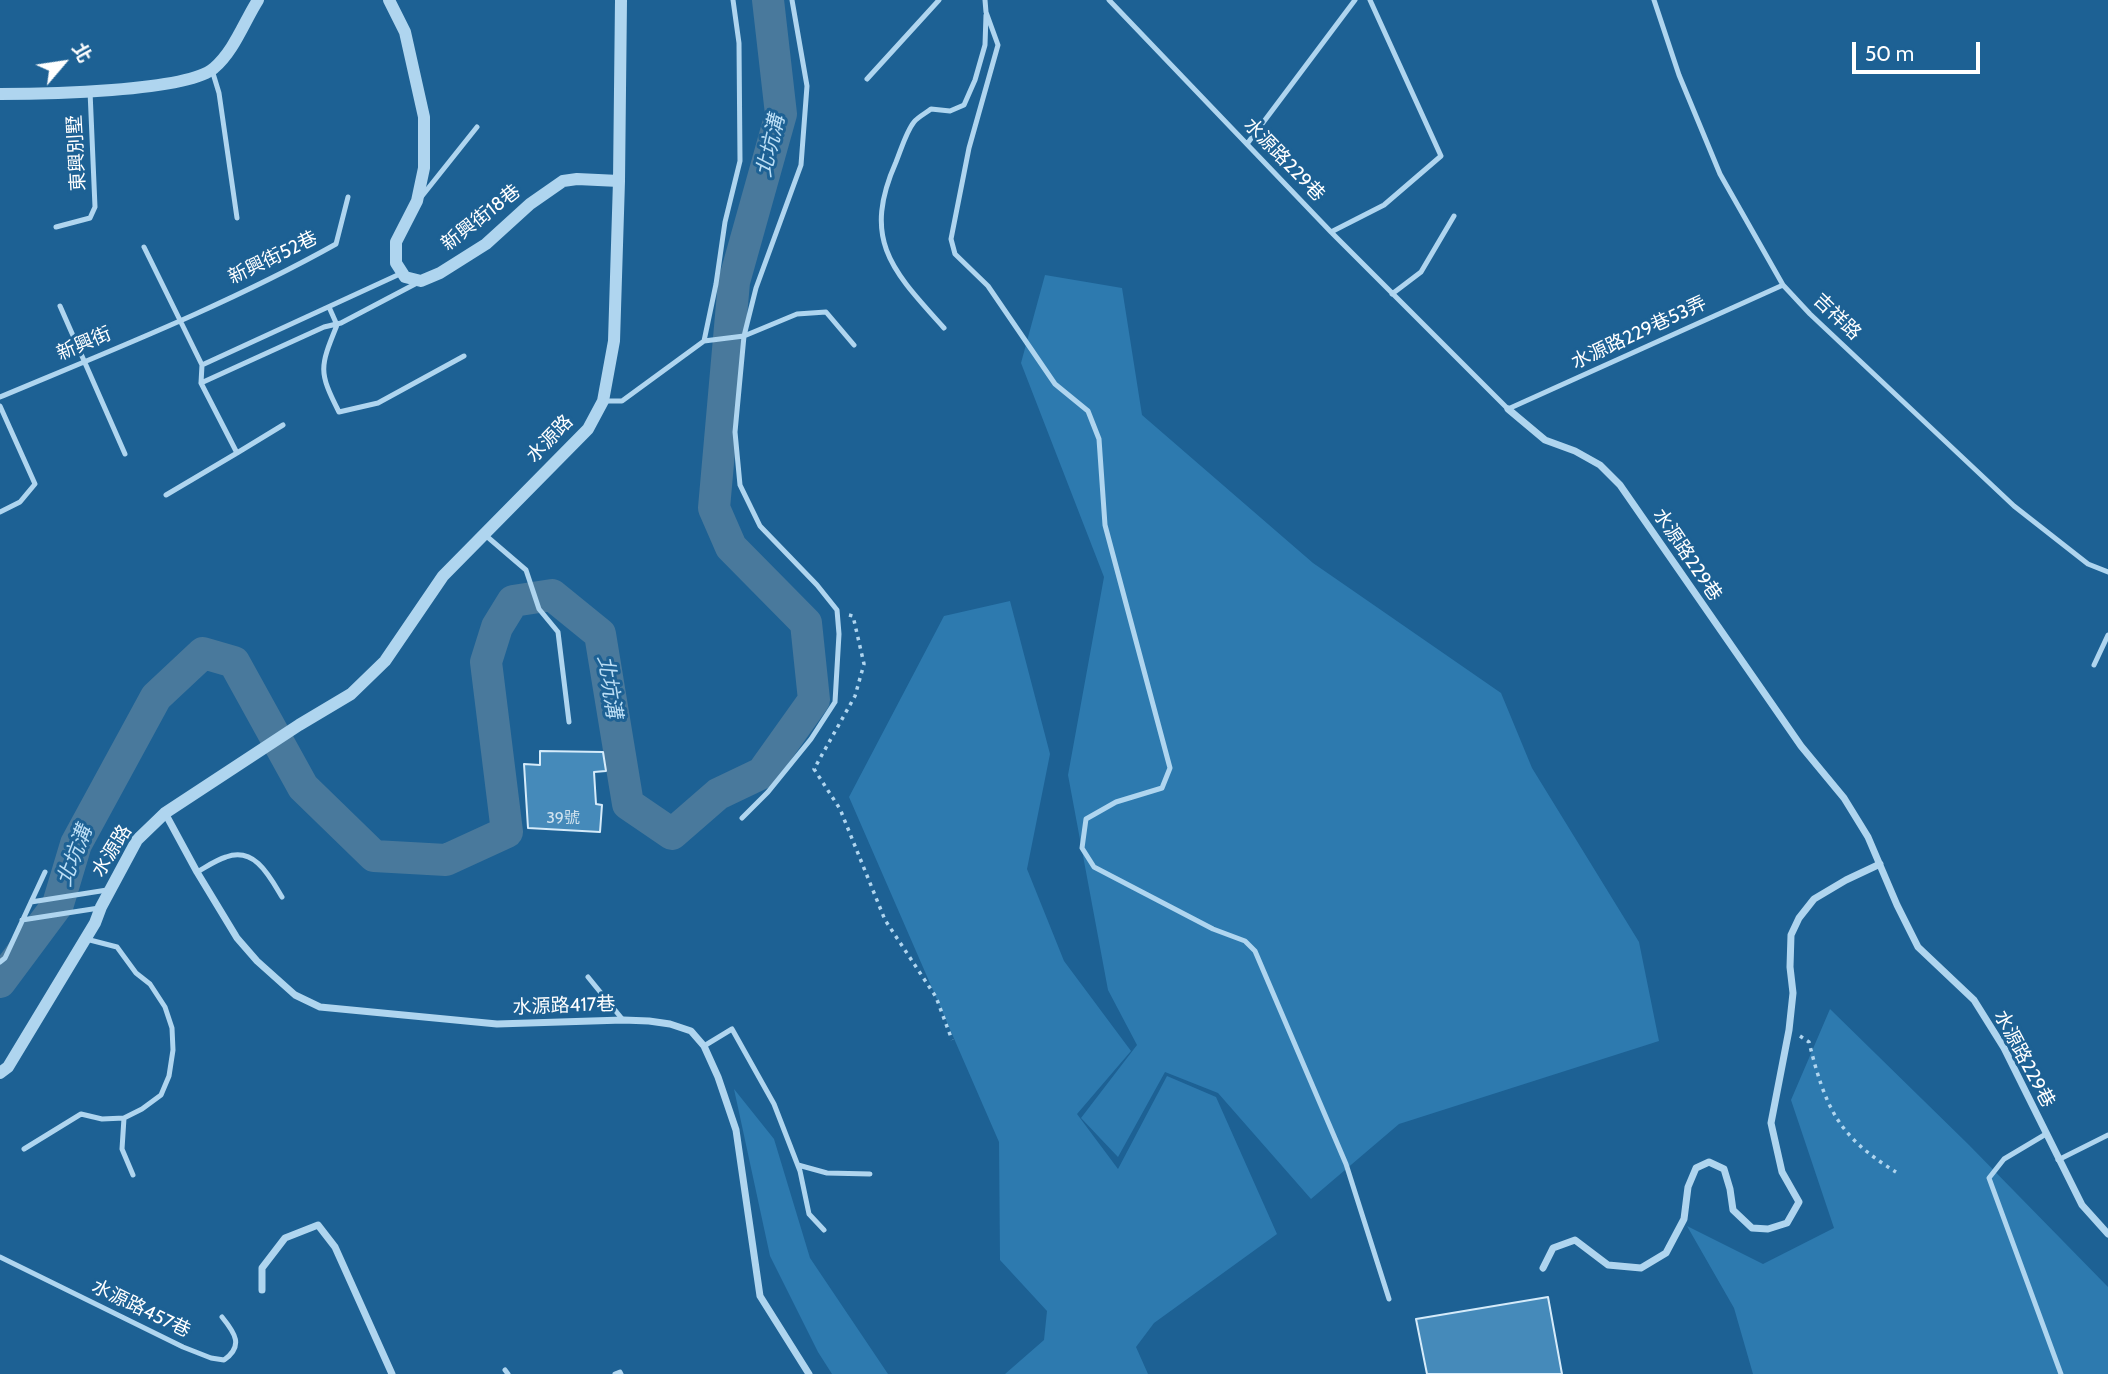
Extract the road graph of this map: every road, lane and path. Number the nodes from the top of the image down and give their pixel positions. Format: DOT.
graph roads {
  1 [pos="258,0"];
  2 [pos="389,0"];
  3 [pos="621,0"];
  4 [pos="733,0"];
  5 [pos="792,0"];
  6 [pos="939,0"];
  7 [pos="985,0"];
  8 [pos="1109,0"];
  9 [pos="1355,0"];
  10 [pos="1370,0"];
  11 [pos="1654,0"];
  12 [pos="986,12"];
  13 [pos="212,71"];
  14 [pos="867,79"];
  15 [pos="90,91"];
  16 [pos="0,94"];
  17 [pos="477,127"];
  18 [pos="1247,144"];
  19 [pos="619,181"];
  20 [pos="348,197"];
  21 [pos="417,201"];
  22 [pos="1454,216"];
  23 [pos="237,218"];
  24 [pos="56,227"];
  25 [pos="1331,232"];
  26 [pos="144,247"];
  27 [pos="402,273"];
  28 [pos="421,281"];
  29 [pos="1783,285"];
  30 [pos="1392,294"];
  31 [pos="60,306"];
  32 [pos="329,307"];
  33 [pos="179,320"];
  34 [pos="337,325"];
  35 [pos="944,328"];
  36 [pos="744,336"];
  37 [pos="704,341"];
  38 [pos="854,345"];
  39 [pos="464,356"];
  40 [pos="85,361"];
  41 [pos="202,365"];
  42 [pos="201,383"];
  43 [pos="0,397"];
  44 [pos="603,401"];
  45 [pos="0,407"];
  46 [pos="1508,409"];
  47 [pos="283,425"];
  48 [pos="237,453"];
  49 [pos="125,454"];
  50 [pos="166,495"];
  51 [pos="0,512"];
  52 [pos="483,533"];
  53 [pos="2108,572"];
  54 [pos="837,610"];
  55 [pos="2108,635"];
  56 [pos="2094,665"];
  57 [pos="569,722"];
  58 [pos="165,813"];
  59 [pos="742,818"];
  60 [pos="1880,864"];
  61 [pos="45,872"];
  62 [pos="197,872"];
  63 [pos="110,890"];
  64 [pos="282,897"];
  65 [pos="30,902"];
  66 [pos="101,907"];
  67 [pos="22,920"];
  68 [pos="86,939"];
  69 [pos="0,962"];
  70 [pos="588,977"];
  71 [pos="623,1020"];
  72 [pos="1789,1030"];
  73 [pos="953,1040"];
  74 [pos="704,1046"];
  75 [pos="0,1073"];
  76 [pos="124,1118"];
  77 [pos="2046,1134"];
  78 [pos="2108,1135"];
  79 [pos="24,1149"];
  80 [pos="2058,1160"];
  81 [pos="798,1165"];
  82 [pos="1896,1172"];
  83 [pos="870,1174"];
  84 [pos="133,1175"];
  85 [pos="824,1230"];
  86 [pos="2108,1234"];
  87 [pos="0,1257"];
  88 [pos="1543,1268"];
  89 [pos="262,1290"];
  90 [pos="1389,1299"];
  91 [pos="222,1317"];
  92 [pos="392,1374"];
  93 [pos="615,1374"];
  94 [pos="621,1374"];
  95 [pos="809,1374"];
  96 [pos="2061,1374"];
  1 -- 13 [label="street"];
  2 -- 21 [label="street"];
  3 -- 19 [label="street, 水源路"];
  4 -- 37 [label="lane"];
  5 -- 36 [label="lane"];
  6 -- 14 [label="lane"];
  7 -- 12 [label="lane"];
  8 -- 18 [label="lane, 水源路229巷"];
  9 -- 18 [label="lane"];
  10 -- 25 [label="lane"];
  11 -- 29 [label="lane, 吉祥路"];
  12 -- 35 [label="lane"];
  12 -- 90 [label="lane"];
  13 -- 15 [label="street"];
  13 -- 23 [label="lane"];
  15 -- 16 [label="street"];
  15 -- 24 [label="lane, 東興別墅"];
  17 -- 21 [label="lane"];
  18 -- 25 [label="lane, 水源路229巷"];
  19 -- 28 [label="street, 新興街18巷"];
  19 -- 44 [label="street, 水源路"];
  20 -- 33 [label="lane, 新興街52巷"];
  21 -- 27 [label="street"];
  22 -- 30 [label="lane"];
  25 -- 30 [label="lane, 水源路229巷"];
  26 -- 33 [label="lane"];
  27 -- 28 [label="street"];
  27 -- 32 [label="lane"];
  28 -- 34 [label="lane"];
  29 -- 46 [label="lane, 水源路229巷53弄"];
  29 -- 53 [label="lane, 吉祥路"];
  30 -- 46 [label="lane, 水源路229巷"];
  31 -- 40 [label="lane"];
  32 -- 34 [label="lane"];
  32 -- 41 [label="lane"];
  33 -- 40 [label="lane, 新興街"];
  33 -- 41 [label="lane"];
  34 -- 39 [label="lane"];
  34 -- 42 [label="lane"];
  36 -- 37 [label="lane"];
  36 -- 38 [label="lane"];
  36 -- 54 [label="lane"];
  37 -- 44 [label="lane"];
  40 -- 43 [label="lane, 新興街"];
  40 -- 49 [label="lane"];
  41 -- 42 [label="lane"];
  42 -- 48 [label="lane"];
  44 -- 52 [label="street, 水源路"];
  45 -- 51 [label="lane"];
  46 -- 60 [label="street, 水源路229巷"];
  47 -- 48 [label="lane"];
  48 -- 50 [label="lane"];
  52 -- 57 [label="lane"];
  52 -- 58 [label="street, 水源路"];
  54 -- 59 [label="lane"];
  54 -- 73 [label="path"];
  55 -- 56 [label="lane"];
  58 -- 62 [label="street, 水源路417巷"];
  58 -- 63 [label="street, 水源路"];
  60 -- 72 [label="street"];
  60 -- 77 [label="street, 水源路229巷"];
  61 -- 65 [label="lane"];
  62 -- 64 [label="lane"];
  62 -- 71 [label="street, 水源路417巷"];
  63 -- 65 [label="lane"];
  63 -- 66 [label="street, 水源路"];
  65 -- 67 [label="lane"];
  66 -- 67 [label="lane"];
  66 -- 68 [label="street, 水源路"];
  67 -- 69 [label="lane"];
  68 -- 75 [label="street, 水源路"];
  68 -- 76 [label="lane"];
  70 -- 71 [label="lane"];
  71 -- 74 [label="street, 水源路417巷"];
  72 -- 82 [label="path"];
  72 -- 88 [label="street"];
  74 -- 81 [label="lane"];
  74 -- 95 [label="street, 水源路417巷"];
  76 -- 79 [label="lane"];
  76 -- 84 [label="lane"];
  77 -- 80 [label="street, 水源路229巷"];
  77 -- 96 [label="lane"];
  78 -- 80 [label="lane"];
  80 -- 86 [label="street, 水源路229巷"];
  81 -- 83 [label="lane"];
  81 -- 85 [label="lane"];
  87 -- 91 [label="lane, 水源路457巷"];
  89 -- 92 [label="street"];
  93 -- 94 [label="lane"];
}
